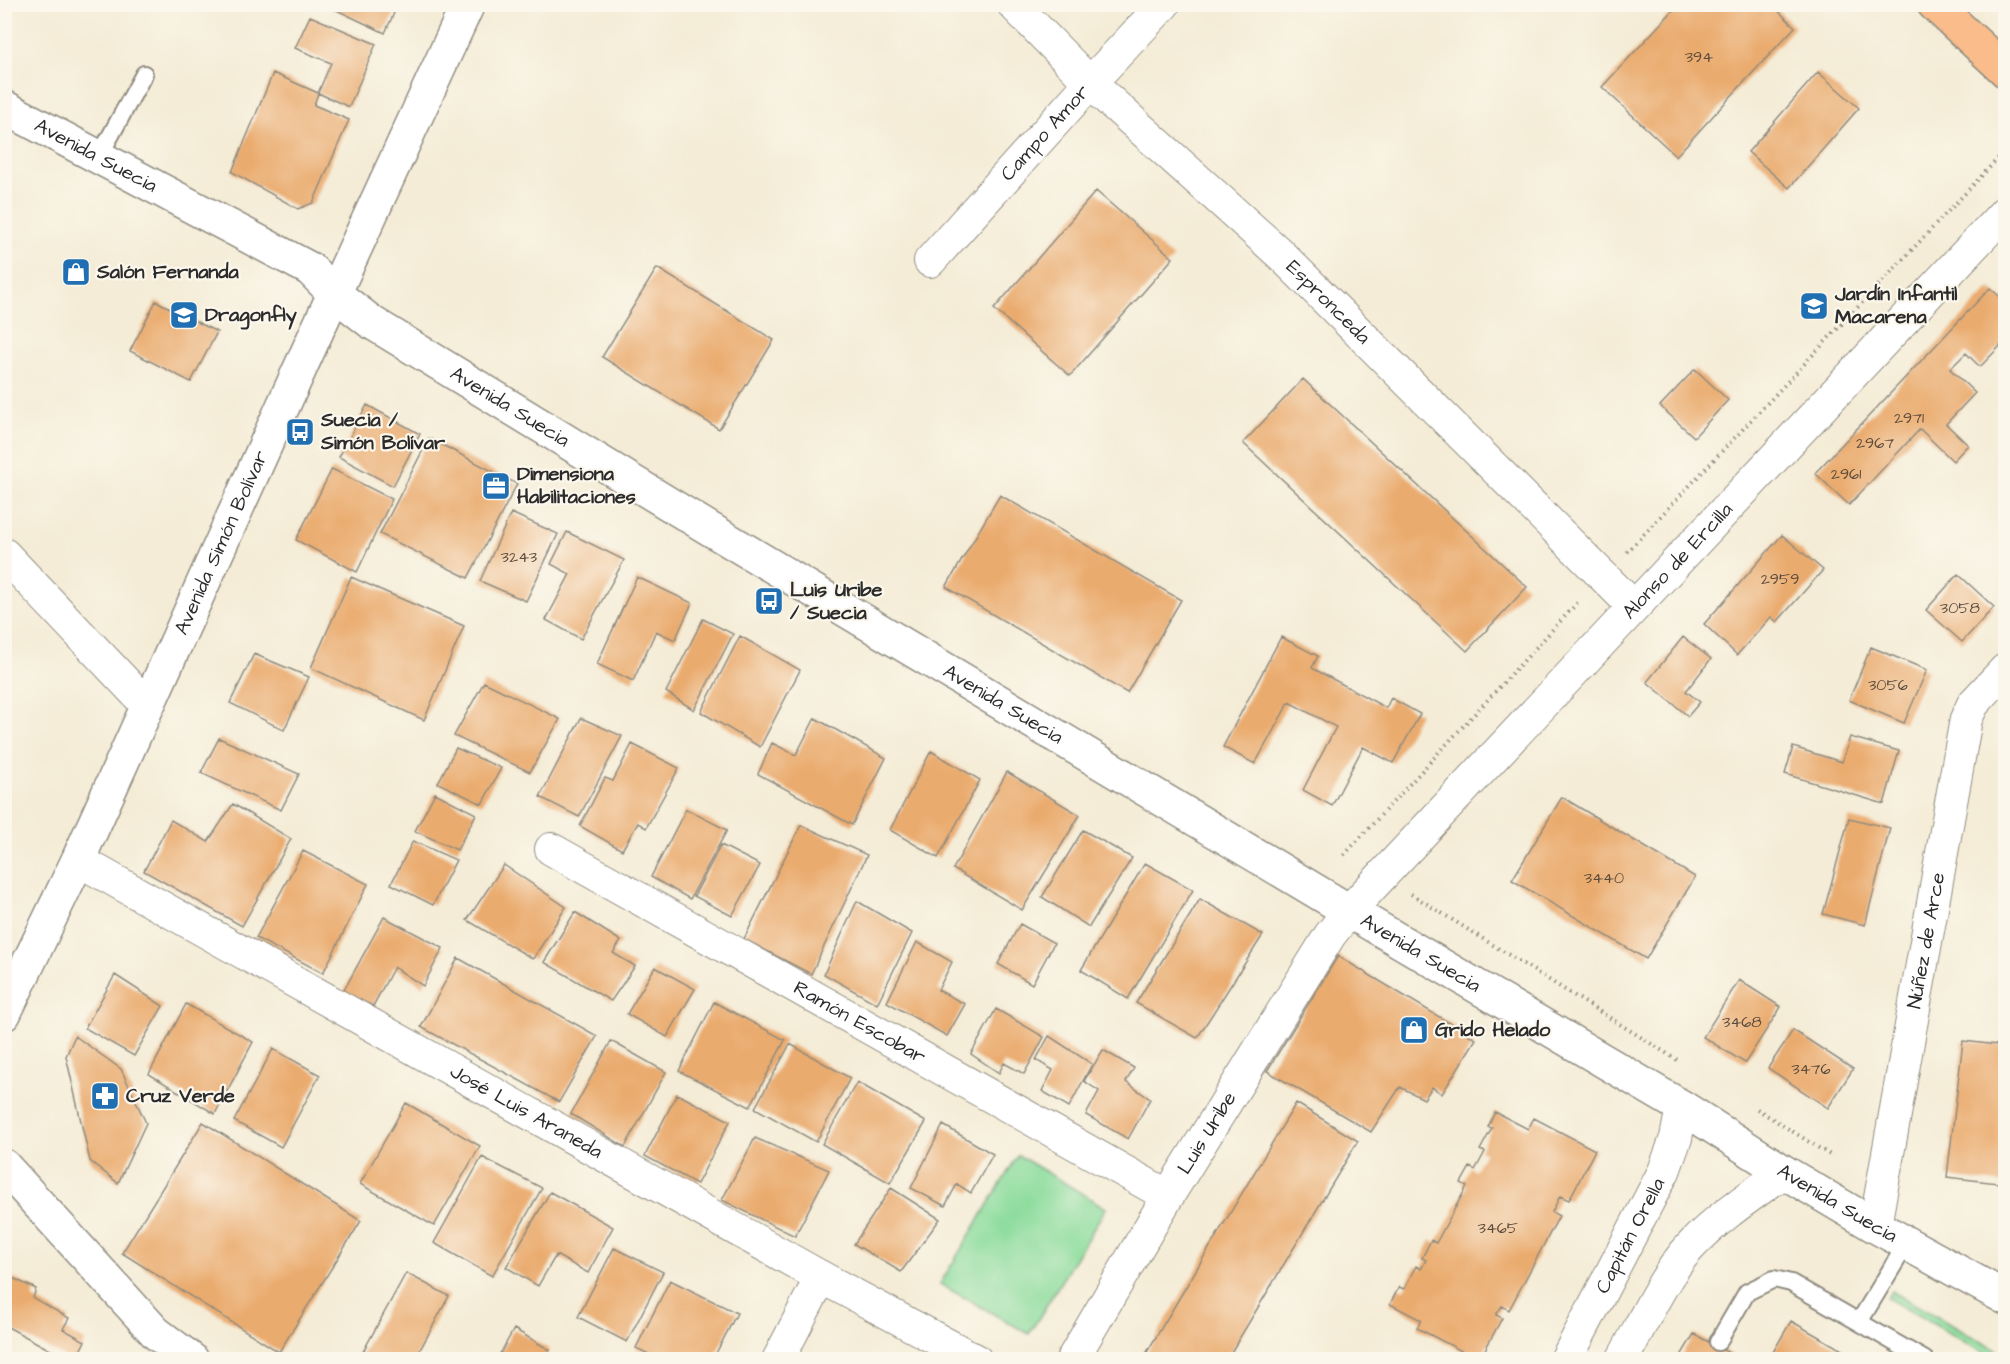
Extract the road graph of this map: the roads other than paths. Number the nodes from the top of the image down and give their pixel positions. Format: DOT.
graph roads {
  1 [pos="468,4"];
  2 [pos="1013,4"];
  3 [pos="1164,4"];
  4 [pos="1934,4"];
  5 [pos="2006,71"];
  6 [pos="144,74"];
  7 [pos="1090,83"];
  8 [pos="4,107"];
  9 [pos="99,157"];
  10 [pos="2006,211"];
  11 [pos="930,261"];
  12 [pos="335,294"];
  13 [pos="4,554"];
  14 [pos="1634,607"];
  15 [pos="2006,669"];
  16 [pos="147,705"];
  17 [pos="551,849"];
  18 [pos="78,860"];
  19 [pos="1348,911"];
  20 [pos="4,1014"];
  21 [pos="1682,1107"];
  22 [pos="4,1166"];
  23 [pos="1784,1172"];
  24 [pos="1168,1196"];
  25 [pos="1875,1226"];
  26 [pos="1907,1243"];
  27 [pos="821,1277"];
  28 [pos="2006,1298"];
  29 [pos="1859,1322"];
  30 [pos="1718,1342"];
  31 [pos="192,1359"];
  32 [pos="778,1359"];
  33 [pos="976,1359"];
  34 [pos="1072,1359"];
  35 [pos="1566,1359"];
  36 [pos="1622,1359"];
  37 [pos="1925,1359"];
  1 -- 12 [label="street, Avenida Simón Bolívar"];
  2 -- 7 [label="street, Espronceda"];
  3 -- 7 [label="street, Campo Amor"];
  4 -- 5 [label="main road"];
  6 -- 9 [label="lane"];
  7 -- 11 [label="street, Campo Amor"];
  7 -- 14 [label="street, Espronceda"];
  8 -- 9 [label="street, Avenida Suecia"];
  9 -- 12 [label="street, Avenida Suecia"];
  10 -- 14 [label="street, Alonso de Ercilla"];
  12 -- 16 [label="street, Avenida Simón Bolívar"];
  12 -- 19 [label="street, Avenida Suecia"];
  13 -- 16 [label="street"];
  14 -- 19 [label="street, Alonso de Ercilla"];
  15 -- 25 [label="street, Núñez de Arce"];
  16 -- 18 [label="street, Avenida Simón Bolívar"];
  17 -- 24 [label="street, Ramón Escobar"];
  18 -- 20 [label="street, Avenida Simón Bolívar"];
  18 -- 27 [label="street, José Luis Araneda"];
  19 -- 21 [label="street, Avenida Suecia"];
  19 -- 24 [label="street, Luis Uribe"];
  21 -- 23 [label="street, Avenida Suecia"];
  21 -- 35 [label="street, Capitán Orella"];
  22 -- 31 [label="street"];
  23 -- 25 [label="street, Avenida Suecia"];
  23 -- 36 [label="street"];
  24 -- 34 [label="street, Luis Uribe"];
  25 -- 26 [label="street, Avenida Suecia"];
  26 -- 28 [label="street, Avenida Suecia"];
  26 -- 29 [label="lane"];
  27 -- 32 [label="street"];
  27 -- 33 [label="street, José Luis Araneda"];
  29 -- 30 [label="lane"];
  29 -- 37 [label="lane"];
}
